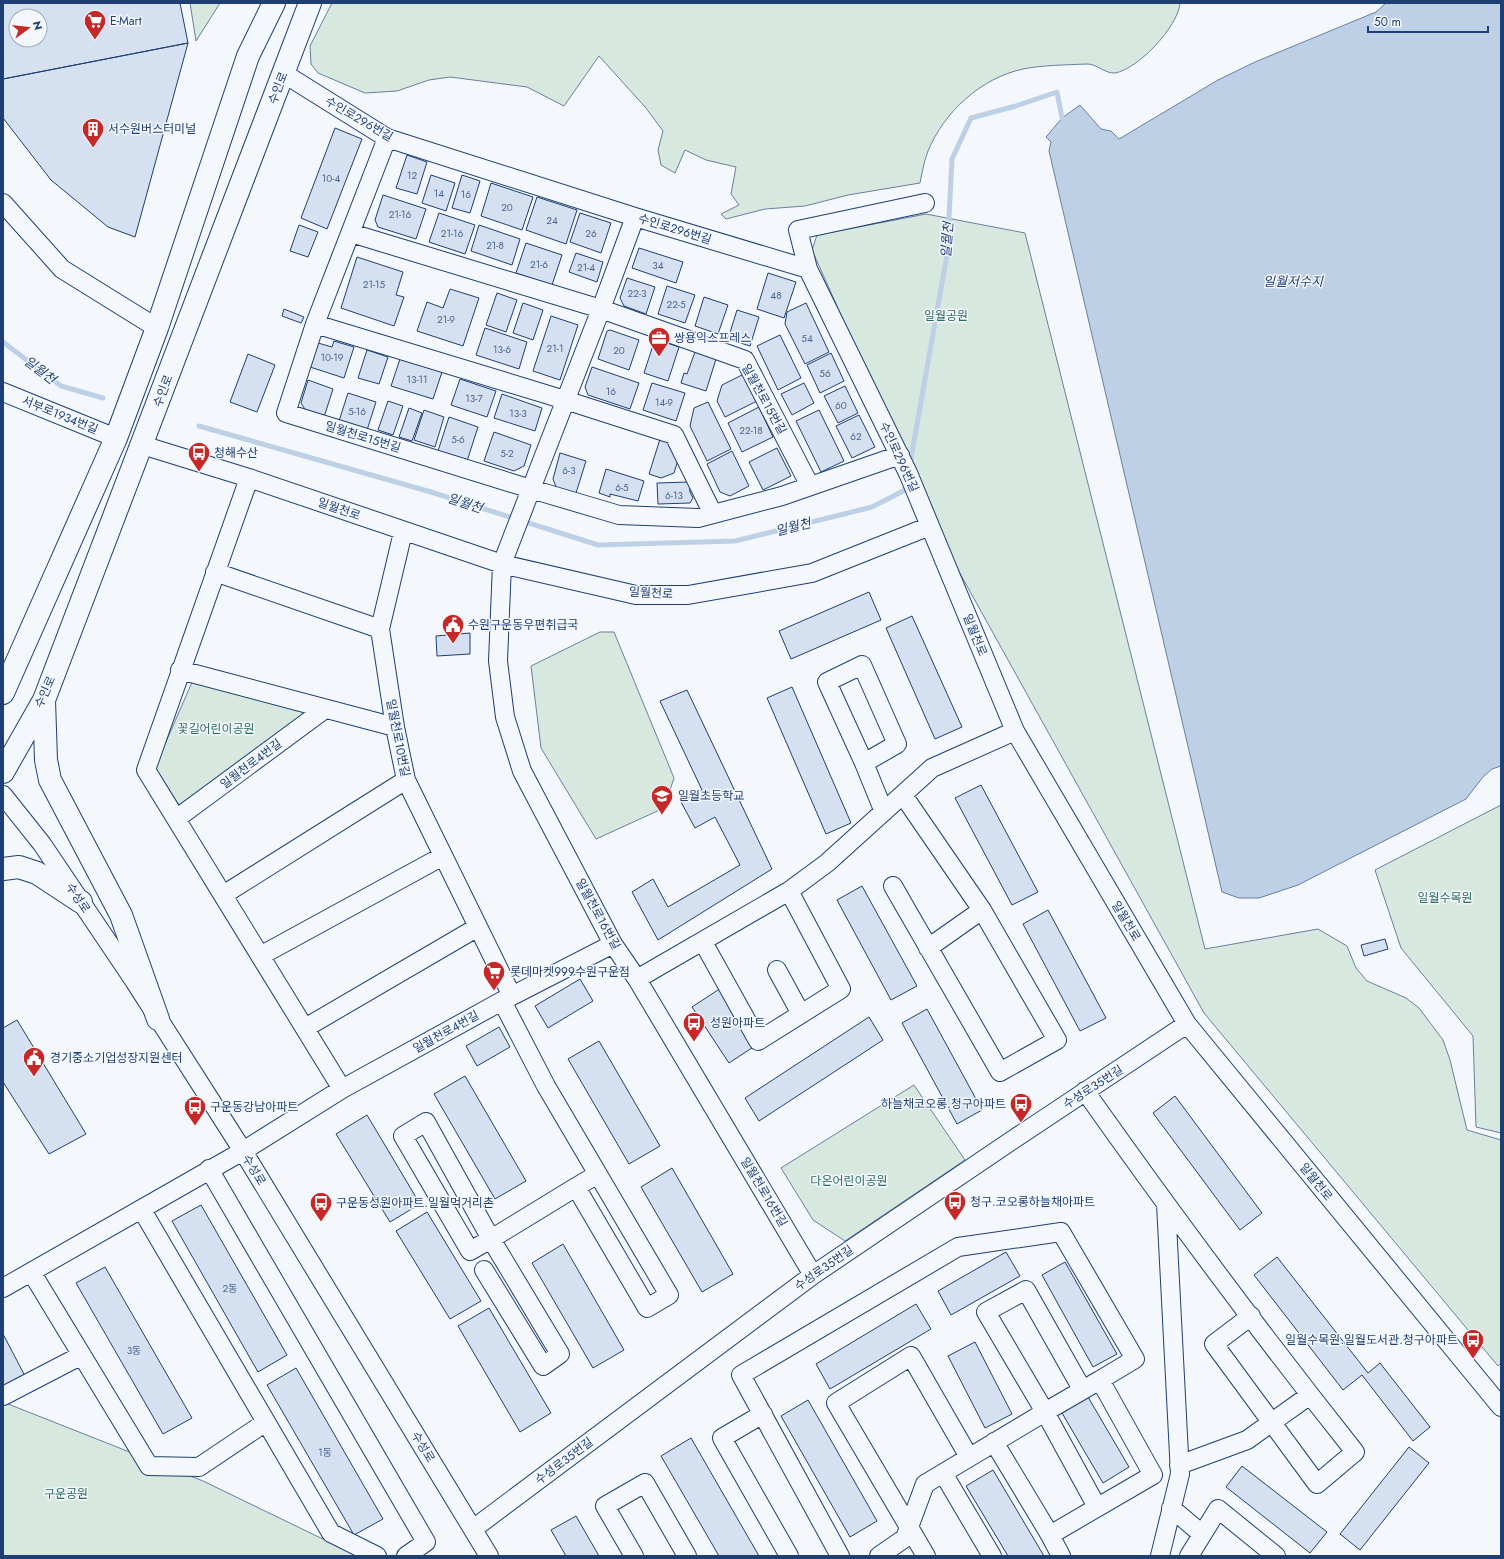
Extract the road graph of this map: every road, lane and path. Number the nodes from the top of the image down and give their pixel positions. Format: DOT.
graph roads {
  1 [pos="274,3"];
  2 [pos="310,3"];
  3 [pos="283,73"];
  4 [pos="387,138"];
  5 [pos="3,203"];
  6 [pos="924,203"];
  7 [pos="635,217"];
  8 [pos="351,233"];
  9 [pos="808,268"];
  10 [pos="601,309"];
  11 [pos="315,324"];
  12 [pos="157,328"];
  13 [pos="3,392"];
  14 [pos="565,400"];
  15 [pos="116,438"];
  16 [pos="142,444"];
  17 [pos="900,455"];
  18 [pos="249,478"];
  19 [pos="810,486"];
  20 [pos="530,489"];
  21 [pos="713,514"];
  22 [pos="930,526"];
  23 [pos="403,532"];
  24 [pos="502,564"];
  25 [pos="215,572"];
  26 [pos="380,629"];
  27 [pos="10,668"];
  28 [pos="180,670"];
  29 [pos="3,693"];
  30 [pos="44,700"];
  31 [pos="325,709"];
  32 [pos="395,727"];
  33 [pos="1015,731"];
  34 [pos="864,763"];
  35 [pos="3,772"];
  36 [pos="406,780"];
  37 [pos="3,795"];
  38 [pos="903,795"];
  39 [pos="884,812"];
  40 [pos="176,820"];
  41 [pos="443,856"];
  42 [pos="3,869"];
  43 [pos="893,886"];
  44 [pos="789,891"];
  45 [pos="223,895"];
  46 [pos="81,902"];
  47 [pos="982,910"];
  48 [pos="478,926"];
  49 [pos="703,942"];
  50 [pos="613,944"];
  51 [pos="928,948"];
  52 [pos="260,956"];
  53 [pos="777,970"];
  54 [pos="637,979"];
  55 [pos="507,999"];
  56 [pos="801,1014"];
  57 [pos="158,1018"];
  58 [pos="1187,1024"];
  59 [pos="305,1028"];
  60 [pos="342,1089"];
  61 [pos="1085,1091"];
  62 [pos="243,1151"];
  63 [pos="209,1169"];
  64 [pos="598,1174"];
  65 [pos="576,1187"];
  66 [pos="1166,1204"];
  67 [pos="142,1210"];
  68 [pos="491,1239"];
  69 [pos="484,1270"];
  70 [pos="32,1273"];
  71 [pos="813,1275"];
  72 [pos="3,1288"];
  73 [pos="1251,1316"];
  74 [pos="82,1355"];
  75 [pos="1100,1380"];
  76 [pos="1082,1389"];
  77 [pos="1310,1395"];
  78 [pos="3,1396"];
  79 [pos="1501,1407"];
  80 [pos="1045,1412"];
  81 [pos="763,1414"];
  82 [pos="266,1422"];
  83 [pos="1272,1423"];
  84 [pos="994,1442"];
  85 [pos="969,1457"];
  86 [pos="1179,1465"];
  87 [pos="943,1473"];
  88 [pos="1096,1507"];
  89 [pos="1171,1508"];
  90 [pos="909,1527"];
  91 [pos="473,1529"];
  92 [pos="1202,1534"];
  93 [pos="1050,1535"];
  94 [pos="376,1556"];
  95 [pos="406,1556"];
  96 [pos="489,1556"];
  97 [pos="634,1556"];
  98 [pos="687,1556"];
  99 [pos="789,1556"];
  100 [pos="840,1556"];
  101 [pos="879,1556"];
  102 [pos="926,1556"];
  103 [pos="992,1556"];
  104 [pos="1061,1556"];
  105 [pos="1160,1556"];
  106 [pos="1189,1556"];
  107 [pos="1276,1556"];
  1 -- 12 [label="main road"];
  2 -- 3 [label="main road, 수인로"];
  3 -- 4 [label="street, 수인로296번길"];
  3 -- 16 [label="main road, 수인로"];
  4 -- 7 [label="street, 수인로296번길"];
  4 -- 8 [label="street, 일월천로15번길"];
  5 -- 12 [label="street"];
  6 -- 9 [label="street"];
  7 -- 9 [label="street, 수인로296번길"];
  7 -- 10 [label="street"];
  8 -- 10 [label="street, 일월천로15번길"];
  8 -- 11 [label="street, 일월천로15번길"];
  9 -- 17 [label="street, 수인로296번길"];
  10 -- 14 [label="street"];
  10 -- 19 [label="street, 일월천로15번길"];
  11 -- 14 [label="street"];
  11 -- 20 [label="street, 일월천로15번길"];
  12 -- 15 [label="main road"];
  13 -- 15 [label="street, 서부로1934번길"];
  14 -- 20 [label="street"];
  14 -- 21 [label="street"];
  15 -- 27 [label="main road"];
  16 -- 18 [label="street, 일월천로"];
  16 -- 30 [label="main road, 수인로"];
  17 -- 19 [label="street, 일월천로15번길"];
  17 -- 22 [label="street, 수인로296번길"];
  18 -- 23 [label="street, 일월천로"];
  18 -- 25 [label="street"];
  19 -- 21 [label="street, 일월천로15번길"];
  20 -- 21 [label="street, 일월천로15번길"];
  20 -- 24 [label="street"];
  22 -- 24 [label="street, 일월천로"];
  22 -- 33 [label="street, 일월천로"];
  23 -- 24 [label="street, 일월천로"];
  23 -- 26 [label="street, 일월천로10번길"];
  24 -- 50 [label="street, 일월천로16번길"];
  25 -- 26 [label="street"];
  25 -- 28 [label="street"];
  26 -- 32 [label="street, 일월천로10번길"];
  27 -- 29 [label="main road"];
  28 -- 31 [label="street"];
  28 -- 40 [label="street"];
  30 -- 35 [label="main road, 수인로"];
  30 -- 57 [label="main road"];
  31 -- 32 [label="street"];
  31 -- 40 [label="street, 일월천로4번길"];
  32 -- 36 [label="street, 일월천로10번길"];
  33 -- 38 [label="street"];
  33 -- 58 [label="street, 일월천로"];
  34 -- 34 [label="street"];
  34 -- 39 [label="street"];
  36 -- 41 [label="street, 일월천로10번길"];
  36 -- 45 [label="street"];
  37 -- 46 [label="street, 수성로"];
  38 -- 39 [label="street"];
  38 -- 47 [label="street"];
  39 -- 44 [label="street"];
  40 -- 45 [label="street"];
  41 -- 48 [label="street, 일월천로10번길"];
  41 -- 52 [label="street"];
  42 -- 46 [label="main road"];
  43 -- 51 [label="street"];
  44 -- 49 [label="street"];
  44 -- 56 [label="street"];
  45 -- 52 [label="street"];
  46 -- 57 [label="street, 수성로"];
  47 -- 51 [label="street"];
  47 -- 51 [label="street"];
  48 -- 55 [label="street, 일월천로10번길"];
  48 -- 59 [label="street"];
  49 -- 54 [label="street"];
  49 -- 56 [label="street"];
  50 -- 54 [label="street, 일월천로16번길"];
  50 -- 55 [label="street, 일월천로4번길"];
  52 -- 59 [label="street"];
  53 -- 56 [label="street"];
  54 -- 71 [label="street, 일월천로16번길"];
  55 -- 60 [label="street, 일월천로4번길"];
  55 -- 64 [label="street, 일월천로10번길"];
  57 -- 62 [label="street, 수성로"];
  58 -- 61 [label="street, 수성로35번길"];
  58 -- 79 [label="street, 일월천로"];
  59 -- 60 [label="street"];
  60 -- 62 [label="street, 일월천로4번길"];
  61 -- 66 [label="street"];
  61 -- 71 [label="street, 수성로35번길"];
  62 -- 63 [label="street, 일월천로4번길"];
  62 -- 91 [label="street, 수성로"];
  63 -- 67 [label="street, 일월천로4번길"];
  63 -- 95 [label="street"];
  64 -- 65 [label="street"];
  64 -- 65 [label="street, 일월천로10번길"];
  65 -- 68 [label="street"];
  66 -- 73 [label="street"];
  66 -- 86 [label="street"];
  67 -- 70 [label="street, 일월천로4번길"];
  67 -- 82 [label="street"];
  68 -- 68 [label="street"];
  68 -- 69 [label="street"];
  70 -- 72 [label="street, 일월천로4번길"];
  70 -- 74 [label="street"];
  71 -- 91 [label="street, 수성로35번길"];
  73 -- 77 [label="street"];
  73 -- 83 [label="street"];
  74 -- 78 [label="street"];
  74 -- 82 [label="street"];
  75 -- 76 [label="street"];
  75 -- 81 [label="street"];
  75 -- 88 [label="street"];
  76 -- 80 [label="street"];
  76 -- 80 [label="street"];
  77 -- 83 [label="street"];
  77 -- 83 [label="street"];
  80 -- 84 [label="street"];
  80 -- 88 [label="street"];
  81 -- 99 [label="street"];
  81 -- 100 [label="street"];
  82 -- 94 [label="street"];
  83 -- 86 [label="street"];
  84 -- 85 [label="street"];
  84 -- 93 [label="street"];
  85 -- 87 [label="street"];
  85 -- 90 [label="street"];
  86 -- 89 [label="street"];
  87 -- 90 [label="street"];
  87 -- 103 [label="street"];
  88 -- 93 [label="street"];
  89 -- 92 [label="street"];
  89 -- 105 [label="street"];
  90 -- 101 [label="street"];
  90 -- 102 [label="street"];
  91 -- 96 [label="street, 수성로"];
  92 -- 106 [label="street"];
  92 -- 107 [label="street"];
  93 -- 104 [label="street"];
  97 -- 98 [label="street"];
}
